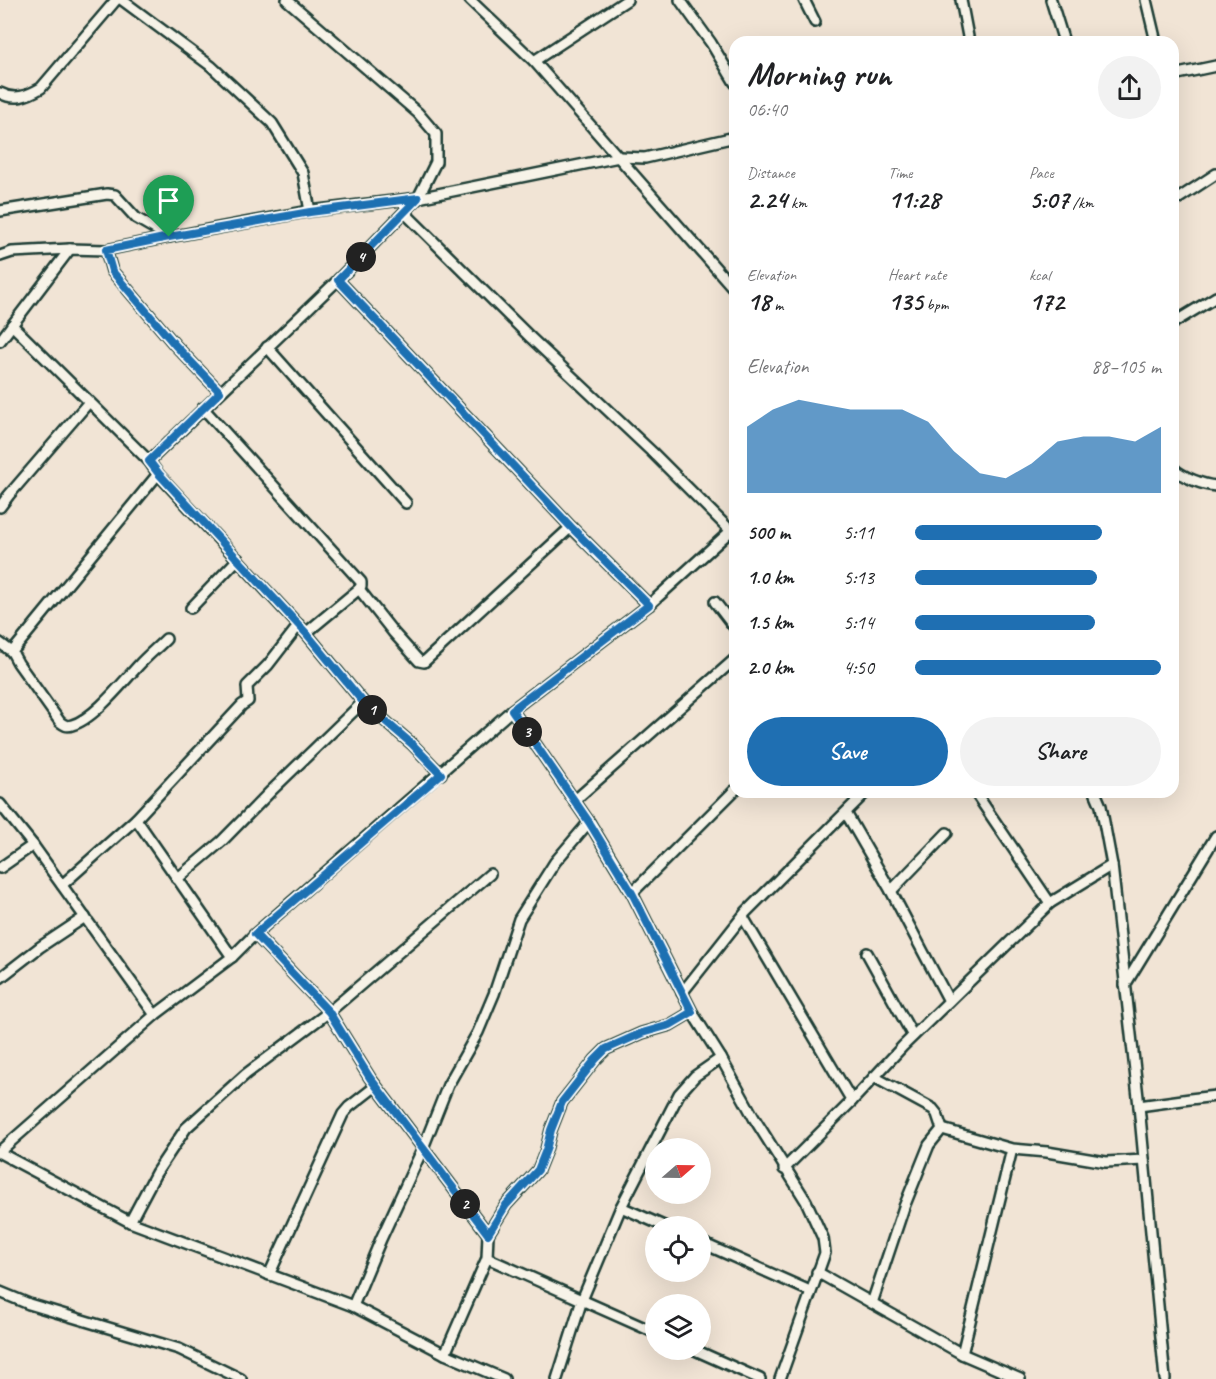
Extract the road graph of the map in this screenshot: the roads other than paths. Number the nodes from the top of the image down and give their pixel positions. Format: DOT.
graph roads {
  1 [pos="116,0"];
  2 [pos="122,0"];
  3 [pos="287,0"];
  4 [pos="470,0"];
  5 [pos="627,0"];
  6 [pos="680,0"];
  7 [pos="804,0"];
  8 [pos="961,0"];
  9 [pos="1051,0"];
  10 [pos="1146,0"];
  11 [pos="815,22"];
  12 [pos="968,36"];
  13 [pos="1062,36"];
  14 [pos="1155,36"];
  15 [pos="534,61"];
  16 [pos="1216,66"];
  17 [pos="729,73"];
  18 [pos="1179,74"];
  19 [pos="0,93"];
  20 [pos="729,138"];
  21 [pos="618,157"];
  22 [pos="1216,174"];
  23 [pos="418,198"];
  24 [pos="1179,198"];
  25 [pos="0,211"];
  26 [pos="310,212"];
  27 [pos="405,213"];
  28 [pos="169,237"];
  29 [pos="70,249"];
  30 [pos="106,250"];
  31 [pos="0,256"];
  32 [pos="338,280"];
  33 [pos="729,283"];
  34 [pos="1216,297"];
  35 [pos="1179,319"];
  36 [pos="12,325"];
  37 [pos="0,341"];
  38 [pos="267,347"];
  39 [pos="220,392"];
  40 [pos="89,402"];
  41 [pos="203,408"];
  42 [pos="149,461"];
  43 [pos="1179,473"];
  44 [pos="159,474"];
  45 [pos="1216,486"];
  46 [pos="406,503"];
  47 [pos="0,507"];
  48 [pos="729,525"];
  49 [pos="571,527"];
  50 [pos="729,533"];
  51 [pos="238,559"];
  52 [pos="359,589"];
  53 [pos="715,603"];
  54 [pos="649,605"];
  55 [pos="191,608"];
  56 [pos="729,620"];
  57 [pos="299,625"];
  58 [pos="306,633"];
  59 [pos="166,639"];
  60 [pos="0,644"];
  61 [pos="12,652"];
  62 [pos="729,664"];
  63 [pos="363,702"];
  64 [pos="512,710"];
  65 [pos="441,774"];
  66 [pos="729,796"];
  67 [pos="859,798"];
  68 [pos="979,798"];
  69 [pos="1098,798"];
  70 [pos="574,801"];
  71 [pos="0,804"];
  72 [pos="846,813"];
  73 [pos="136,819"];
  74 [pos="589,822"];
  75 [pos="947,833"];
  76 [pos="1216,836"];
  77 [pos="33,845"];
  78 [pos="1112,865"];
  79 [pos="0,868"];
  80 [pos="490,874"];
  81 [pos="177,879"];
  82 [pos="62,885"];
  83 [pos="891,891"];
  84 [pos="632,893"];
  85 [pos="1050,903"];
  86 [pos="85,917"];
  87 [pos="744,917"];
  88 [pos="255,934"];
  89 [pos="867,953"];
  90 [pos="232,957"];
  91 [pos="0,978"];
  92 [pos="1125,985"];
  93 [pos="682,993"];
  94 [pos="949,1001"];
  95 [pos="329,1012"];
  96 [pos="692,1012"];
  97 [pos="155,1015"];
  98 [pos="914,1036"];
  99 [pos="721,1058"];
  100 [pos="874,1077"];
  101 [pos="376,1086"];
  102 [pos="1216,1096"];
  103 [pos="852,1101"];
  104 [pos="1138,1106"];
  105 [pos="942,1129"];
  106 [pos="423,1148"];
  107 [pos="1012,1149"];
  108 [pos="0,1152"];
  109 [pos="1144,1160"];
  110 [pos="784,1169"];
  111 [pos="621,1207"];
  112 [pos="645,1218"];
  113 [pos="130,1222"];
  114 [pos="488,1234"];
  115 [pos="711,1247"];
  116 [pos="487,1258"];
  117 [pos="817,1272"];
  118 [pos="269,1275"];
  119 [pos="810,1291"];
  120 [pos="0,1292"];
  121 [pos="582,1300"];
  122 [pos="872,1303"];
  123 [pos="353,1306"];
  124 [pos="645,1327"];
  125 [pos="444,1354"];
  126 [pos="962,1354"];
  127 [pos="711,1357"];
  128 [pos="241,1379"];
  129 [pos="504,1379"];
  130 [pos="557,1379"];
  131 [pos="760,1379"];
  132 [pos="780,1379"];
  133 [pos="1020,1379"];
  134 [pos="1165,1379"];
  1 -- 19 [label="street"];
  2 -- 26 [label="street"];
  3 -- 23 [label="street"];
  4 -- 15 [label="street"];
  5 -- 15 [label="street"];
  6 -- 17 [label="street"];
  7 -- 11 [label="street"];
  8 -- 12 [label="street"];
  9 -- 13 [label="street"];
  10 -- 14 [label="street"];
  15 -- 21 [label="street"];
  16 -- 18 [label="street"];
  20 -- 21 [label="street"];
  21 -- 23 [label="street"];
  21 -- 33 [label="street"];
  22 -- 24 [label="street"];
  23 -- 26 [label="street"];
  23 -- 27 [label="street"];
  25 -- 28 [label="street"];
  26 -- 28 [label="street"];
  27 -- 32 [label="street"];
  27 -- 48 [label="street"];
  28 -- 30 [label="street"];
  29 -- 30 [label="street"];
  29 -- 31 [label="street"];
  29 -- 36 [label="street"];
  30 -- 39 [label="street"];
  32 -- 38 [label="street"];
  32 -- 49 [label="street"];
  34 -- 35 [label="street"];
  36 -- 37 [label="street"];
  36 -- 40 [label="street"];
  38 -- 39 [label="street"];
  38 -- 46 [label="street"];
  39 -- 41 [label="street"];
  40 -- 42 [label="street"];
  40 -- 47 [label="street"];
  41 -- 42 [label="street"];
  41 -- 52 [label="street"];
  42 -- 44 [label="street"];
  43 -- 45 [label="street"];
  44 -- 51 [label="street"];
  44 -- 61 [label="street"];
  49 -- 52 [label="street"];
  49 -- 54 [label="street"];
  50 -- 54 [label="street"];
  51 -- 55 [label="street"];
  51 -- 57 [label="street"];
  52 -- 58 [label="street"];
  53 -- 56 [label="street"];
  54 -- 64 [label="street"];
  57 -- 58 [label="street"];
  57 -- 73 [label="street"];
  58 -- 63 [label="street"];
  59 -- 61 [label="street"];
  60 -- 61 [label="street"];
  62 -- 70 [label="street"];
  63 -- 65 [label="street"];
  63 -- 81 [label="street"];
  64 -- 65 [label="street"];
  64 -- 70 [label="street"];
  65 -- 88 [label="street"];
  66 -- 84 [label="street"];
  67 -- 72 [label="street"];
  68 -- 85 [label="street"];
  69 -- 78 [label="street"];
  70 -- 74 [label="street"];
  71 -- 77 [label="street"];
  72 -- 83 [label="street"];
  72 -- 87 [label="street"];
  73 -- 81 [label="street"];
  73 -- 82 [label="street"];
  74 -- 84 [label="street"];
  74 -- 106 [label="street"];
  75 -- 83 [label="street"];
  76 -- 92 [label="street"];
  77 -- 79 [label="street"];
  77 -- 82 [label="street"];
  78 -- 85 [label="street"];
  78 -- 92 [label="street"];
  80 -- 95 [label="street"];
  81 -- 90 [label="street"];
  82 -- 86 [label="street"];
  83 -- 94 [label="street"];
  84 -- 93 [label="street"];
  85 -- 94 [label="street"];
  86 -- 91 [label="street"];
  86 -- 97 [label="street"];
  87 -- 93 [label="street"];
  87 -- 103 [label="street"];
  88 -- 90 [label="street"];
  88 -- 95 [label="street"];
  89 -- 98 [label="street"];
  90 -- 97 [label="street"];
  92 -- 104 [label="street"];
  93 -- 96 [label="street"];
  94 -- 98 [label="street"];
  95 -- 101 [label="street"];
  95 -- 113 [label="street"];
  96 -- 99 [label="street"];
  96 -- 114 [label="street"];
  97 -- 108 [label="street"];
  98 -- 100 [label="street"];
  99 -- 110 [label="street"];
  99 -- 111 [label="street"];
  100 -- 103 [label="street"];
  100 -- 105 [label="street"];
  101 -- 106 [label="street"];
  101 -- 118 [label="street"];
  102 -- 104 [label="street"];
  103 -- 110 [label="street"];
  104 -- 109 [label="street"];
  105 -- 107 [label="street"];
  105 -- 122 [label="street"];
  106 -- 114 [label="street"];
  106 -- 123 [label="street"];
  107 -- 109 [label="street"];
  107 -- 126 [label="street"];
  108 -- 113 [label="street"];
  109 -- 134 [label="street"];
  110 -- 117 [label="street"];
  111 -- 112 [label="street"];
  111 -- 121 [label="street"];
  113 -- 118 [label="street"];
  114 -- 116 [label="street"];
  115 -- 119 [label="street"];
  116 -- 121 [label="street"];
  116 -- 125 [label="street"];
  117 -- 119 [label="street"];
  117 -- 122 [label="street"];
  118 -- 123 [label="street"];
  119 -- 132 [label="street"];
  120 -- 128 [label="street"];
  121 -- 124 [label="street"];
  121 -- 130 [label="street"];
  122 -- 126 [label="street"];
  123 -- 125 [label="street"];
  125 -- 129 [label="street"];
  126 -- 133 [label="street"];
  127 -- 131 [label="street"];
}
